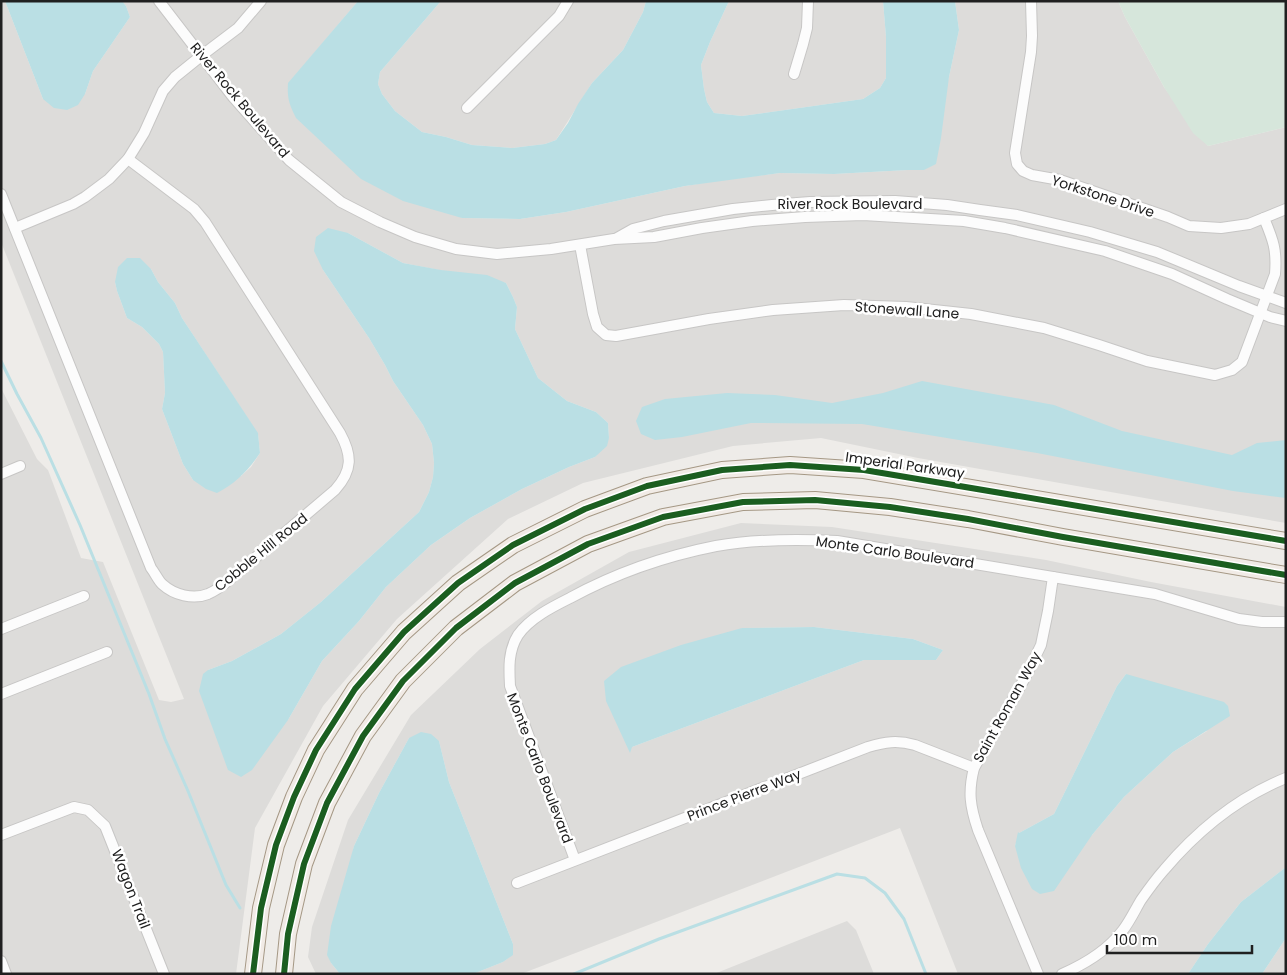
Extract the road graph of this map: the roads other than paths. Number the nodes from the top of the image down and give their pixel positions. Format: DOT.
graph roads {
  1 [pos="159,1"];
  2 [pos="261,1"];
  3 [pos="568,1"];
  4 [pos="808,1"];
  5 [pos="1031,1"];
  6 [pos="201,56"];
  7 [pos="794,74"];
  8 [pos="467,108"];
  9 [pos="128,159"];
  10 [pos="1,194"];
  11 [pos="1286,209"];
  12 [pos="1264,218"];
  13 [pos="15,228"];
  14 [pos="614,239"];
  15 [pos="580,245"];
  16 [pos="1268,296"];
  17 [pos="1286,303"];
  18 [pos="1261,313"];
  19 [pos="1286,321"];
  20 [pos="20,466"];
  21 [pos="1,474"];
  22 [pos="1286,541"];
  23 [pos="1286,575"];
  24 [pos="1053,577"];
  25 [pos="84,596"];
  26 [pos="1286,622"];
  27 [pos="1,629"];
  28 [pos="107,652"];
  29 [pos="1,694"];
  30 [pos="974,768"];
  31 [pos="1286,778"];
  32 [pos="1,835"];
  33 [pos="575,860"];
  34 [pos="517,883"];
  35 [pos="1,961"];
  36 [pos="6,974"];
  37 [pos="164,974"];
  38 [pos="253,974"];
  39 [pos="284,974"];
  40 [pos="1038,974"];
  41 [pos="1062,974"];
  1 -- 6 [label="street, River Rock Boulevard"];
  2 -- 6 [label="street"];
  3 -- 8 [label="street"];
  4 -- 7 [label="street"];
  5 -- 12 [label="street, Yorkstone Drive"];
  6 -- 9 [label="street"];
  6 -- 15 [label="street, River Rock Boulevard"];
  9 -- 13 [label="street"];
  9 -- 13 [label="street, Cobble Hill Road"];
  10 -- 13 [label="street, Cobble Hill Road"];
  11 -- 12 [label="street, Yorkstone Drive"];
  12 -- 16 [label="street"];
  14 -- 15 [label="street, River Rock Boulevard"];
  14 -- 16 [label="street, River Rock Boulevard"];
  14 -- 18 [label="street, River Rock Boulevard"];
  15 -- 18 [label="street, Stonewall Lane"];
  16 -- 17 [label="street, River Rock Boulevard"];
  16 -- 18 [label="street"];
  18 -- 19 [label="street, River Rock Boulevard"];
  20 -- 21 [label="street"];
  22 -- 38 [label="main road, Imperial Parkway"];
  23 -- 39 [label="main road"];
  24 -- 26 [label="street, Monte Carlo Boulevard"];
  24 -- 30 [label="street, Saint Roman Way"];
  24 -- 33 [label="street, Monte Carlo Boulevard"];
  25 -- 27 [label="street"];
  28 -- 29 [label="street"];
  30 -- 33 [label="street, Prince Pierre Way"];
  30 -- 40 [label="street, Saint Roman Way"];
  31 -- 41 [label="street"];
  32 -- 37 [label="street, Wagon Trail"];
  33 -- 34 [label="street, Prince Pierre Way"];
  35 -- 36 [label="street"];
}
